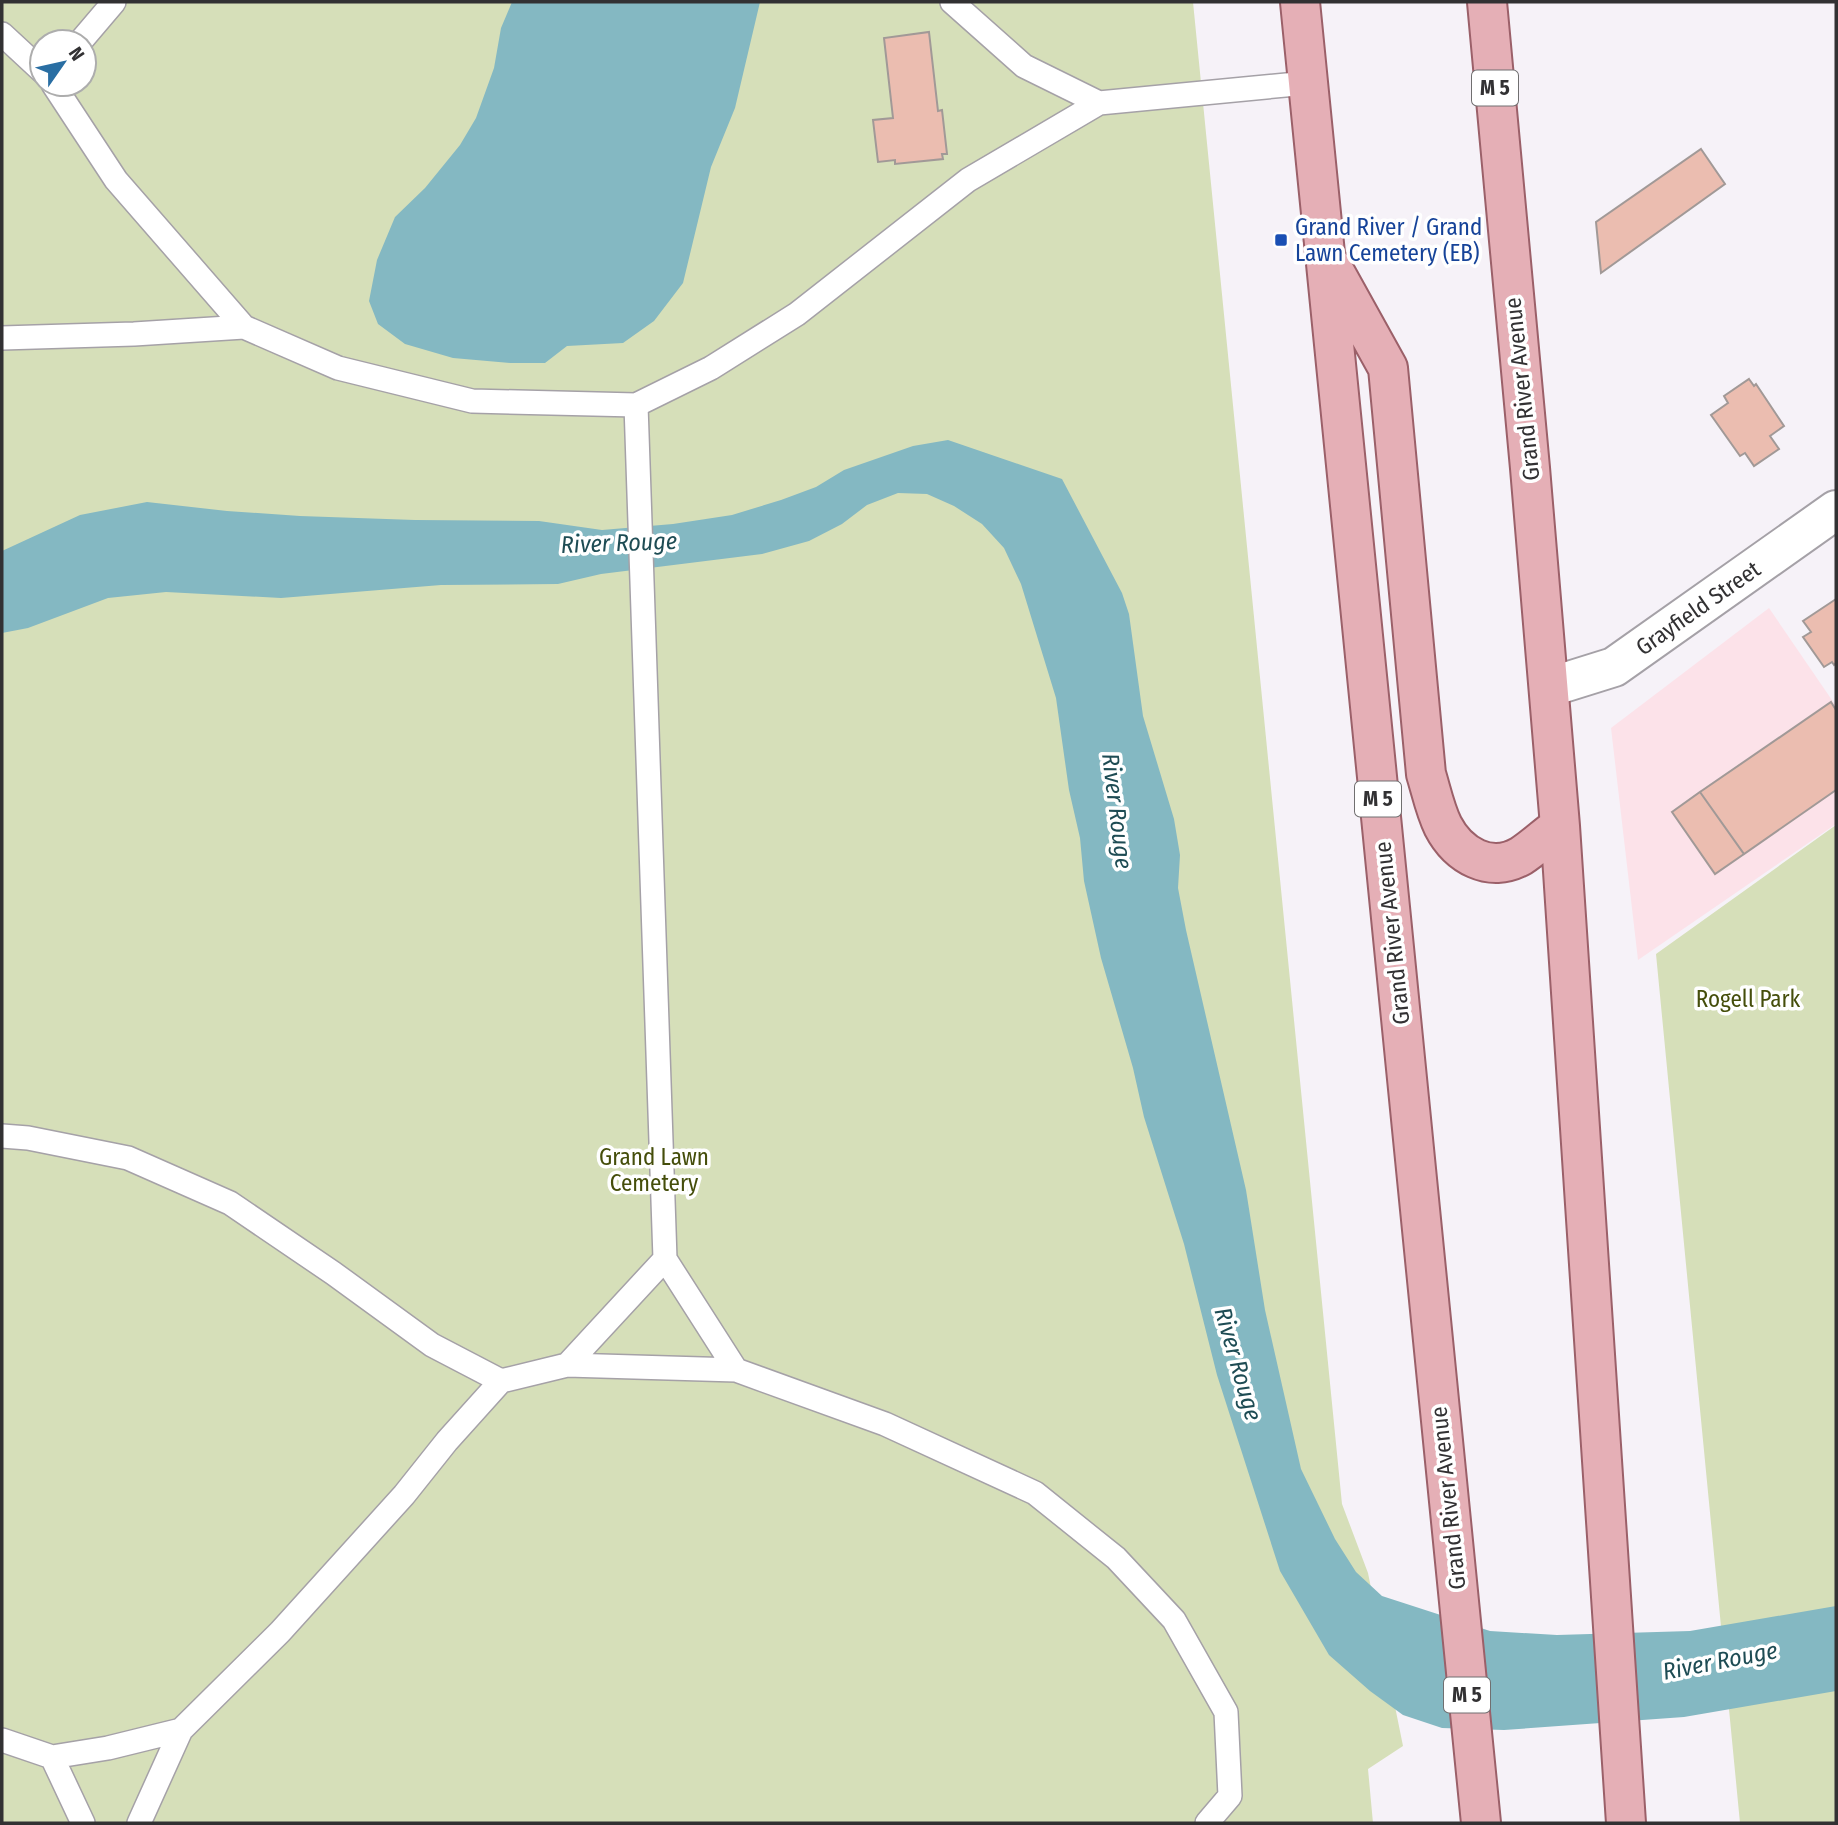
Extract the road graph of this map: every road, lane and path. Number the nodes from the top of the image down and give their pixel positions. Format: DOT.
graph roads {
  1 [pos="114,2"];
  2 [pos="952,2"];
  3 [pos="1300,2"];
  4 [pos="1486,2"];
  5 [pos="92,28"];
  6 [pos="2,34"];
  7 [pos="28,58"];
  8 [pos="1307,83"];
  9 [pos="62,98"];
  10 [pos="1099,103"];
  11 [pos="1324,253"];
  12 [pos="244,327"];
  13 [pos="2,338"];
  14 [pos="636,405"];
  15 [pos="1836,510"];
  16 [pos="1550,687"];
  17 [pos="1560,825"];
  18 [pos="2,1136"];
  19 [pos="665,1259"];
  20 [pos="568,1365"];
  21 [pos="736,1370"];
  22 [pos="501,1381"];
  23 [pos="181,1730"];
  24 [pos="2,1740"];
  25 [pos="52,1757"];
  26 [pos="1479,1808"];
  27 [pos="83,1823"];
  28 [pos="139,1823"];
  29 [pos="1207,1823"];
  30 [pos="1626,1823"];
  1 -- 5 [label="lane"];
  2 -- 10 [label="lane"];
  3 -- 8 [label="main road, Grand River Avenue / M 5"];
  4 -- 16 [label="main road, Grand River Avenue / M 5"];
  6 -- 7 [label="lane"];
  8 -- 10 [label="lane"];
  8 -- 11 [label="main road, Grand River Avenue / M 5"];
  9 -- 12 [label="lane"];
  10 -- 14 [label="lane"];
  11 -- 17 [label="main road"];
  11 -- 26 [label="main road, Grand River Avenue / M 5"];
  12 -- 13 [label="lane"];
  12 -- 14 [label="lane"];
  14 -- 19 [label="lane"];
  15 -- 16 [label="street, Grayfield Street"];
  16 -- 17 [label="main road, Grand River Avenue / M 5"];
  17 -- 30 [label="main road, Grand River Avenue / M 5"];
  18 -- 22 [label="lane"];
  19 -- 20 [label="lane"];
  19 -- 21 [label="lane"];
  20 -- 21 [label="lane"];
  20 -- 22 [label="lane"];
  21 -- 29 [label="lane"];
  22 -- 23 [label="lane"];
  23 -- 25 [label="lane"];
  23 -- 28 [label="lane"];
  24 -- 25 [label="lane"];
  25 -- 27 [label="lane"];
}
